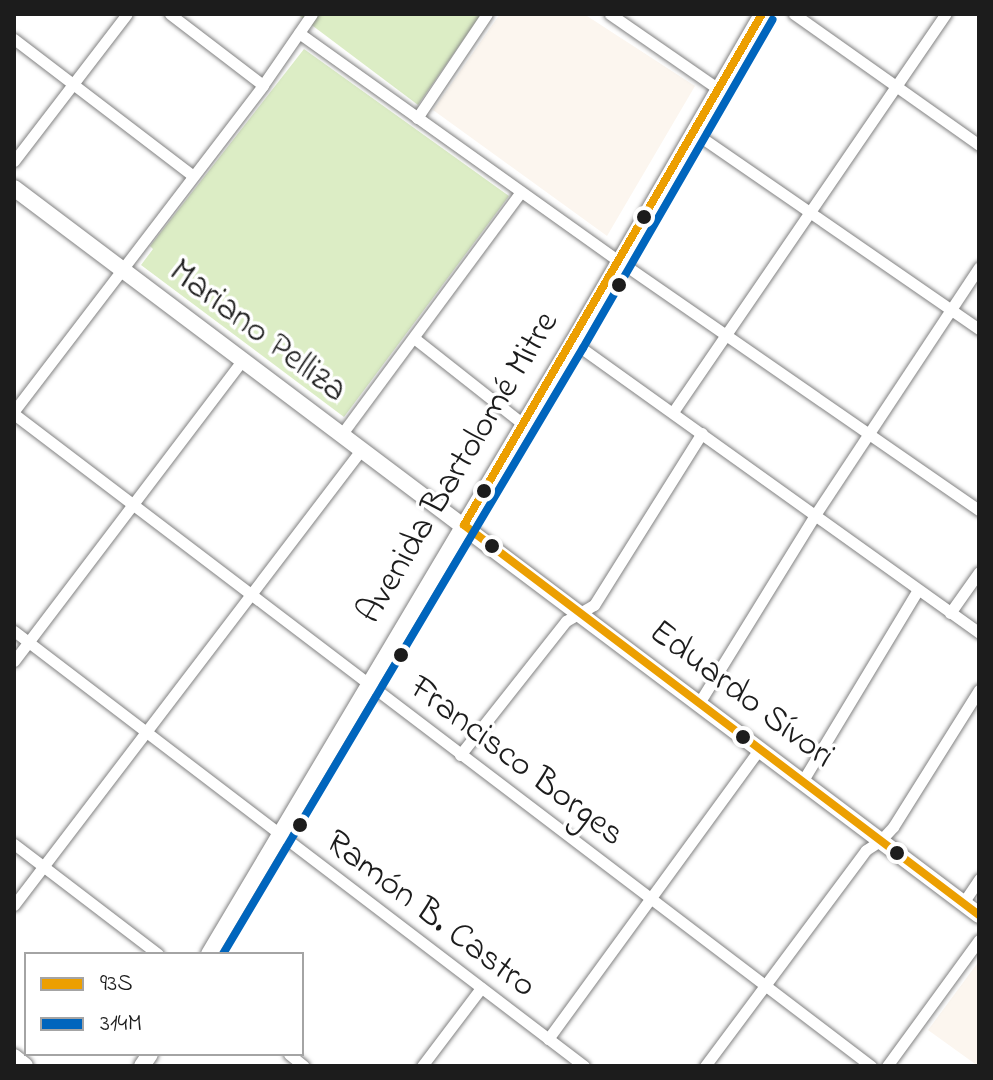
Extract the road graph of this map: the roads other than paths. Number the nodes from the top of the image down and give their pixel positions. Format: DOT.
graph roads {
  1 [pos="127,14"];
  2 [pos="170,14"];
  3 [pos="312,14"];
  4 [pos="487,14"];
  5 [pos="610,14"];
  6 [pos="762,14"];
  7 [pos="794,14"];
  8 [pos="946,14"];
  9 [pos="299,33"];
  10 [pos="14,39"];
  11 [pos="72,83"];
  12 [pos="263,85"];
  13 [pos="897,87"];
  14 [pos="717,88"];
  15 [pos="417,118"];
  16 [pos="692,131"];
  17 [pos="979,145"];
  18 [pos="14,161"];
  19 [pos="193,176"];
  20 [pos="14,188"];
  21 [pos="521,192"];
  22 [pos="809,210"];
  23 [pos="619,261"];
  24 [pos="979,267"];
  25 [pos="120,270"];
  26 [pos="950,308"];
  27 [pos="979,329"];
  28 [pos="726,333"];
  29 [pos="414,338"];
  30 [pos="573,342"];
  31 [pos="242,361"];
  32 [pos="14,412"];
  33 [pos="673,412"];
  34 [pos="524,425"];
  35 [pos="868,432"];
  36 [pos="702,433"];
  37 [pos="341,435"];
  38 [pos="361,450"];
  39 [pos="131,503"];
  40 [pos="979,510"];
  41 [pos="815,515"];
  42 [pos="464,525"];
  43 [pos="979,572"];
  44 [pos="918,590"];
  45 [pos="251,594"];
  46 [pos="950,613"];
  47 [pos="580,614"];
  48 [pos="14,631"];
  49 [pos="979,633"];
  50 [pos="28,642"];
  51 [pos="14,661"];
  52 [pos="367,683"];
  53 [pos="979,690"];
  54 [pos="699,703"];
  55 [pos="144,733"];
  56 [pos="760,748"];
  57 [pos="460,755"];
  58 [pos="802,782"];
  59 [pos="278,835"];
  60 [pos="880,841"];
  61 [pos="14,844"];
  62 [pos="44,867"];
  63 [pos="979,879"];
  64 [pos="650,898"];
  65 [pos="963,903"];
  66 [pos="14,905"];
  67 [pos="979,915"];
  68 [pos="979,940"];
  69 [pos="155,952"];
  70 [pos="210,952"];
  71 [pos="766,986"];
  72 [pos="481,988"];
  73 [pos="548,1039"];
  74 [pos="14,1057"];
  75 [pos="25,1066"];
  76 [pos="422,1066"];
  77 [pos="584,1066"];
  78 [pos="705,1066"];
  79 [pos="871,1066"];
  80 [pos="887,1066"];
  1 -- 11 [label="street"];
  2 -- 12 [label="street"];
  3 -- 9 [label="street"];
  4 -- 15 [label="street"];
  5 -- 14 [label="street"];
  6 -- 14 [label="street, Avenida Bartolomé Mitre"];
  7 -- 13 [label="street"];
  8 -- 13 [label="street"];
  9 -- 12 [label="street"];
  9 -- 15 [label="street"];
  10 -- 11 [label="street"];
  11 -- 18 [label="street"];
  11 -- 19 [label="street"];
  12 -- 19 [label="street"];
  13 -- 17 [label="street"];
  13 -- 22 [label="street"];
  14 -- 16 [label="street, Avenida Bartolomé Mitre"];
  15 -- 21 [label="street"];
  16 -- 22 [label="street"];
  16 -- 23 [label="street, Avenida Bartolomé Mitre"];
  19 -- 25 [label="street"];
  20 -- 25 [label="street, Mariano Pelliza"];
  21 -- 23 [label="street"];
  21 -- 29 [label="street"];
  22 -- 26 [label="street"];
  22 -- 28 [label="street"];
  23 -- 28 [label="street"];
  23 -- 30 [label="street, Avenida Bartolomé Mitre"];
  24 -- 26 [label="street"];
  25 -- 31 [label="street, Mariano Pelliza"];
  25 -- 32 [label="street"];
  26 -- 27 [label="street"];
  26 -- 35 [label="street"];
  28 -- 33 [label="street"];
  28 -- 35 [label="street"];
  29 -- 34 [label="street"];
  29 -- 37 [label="street"];
  30 -- 33 [label="street"];
  30 -- 34 [label="street, Avenida Bartolomé Mitre"];
  31 -- 37 [label="street, Mariano Pelliza"];
  31 -- 39 [label="street"];
  32 -- 39 [label="street, Francisco Borges"];
  33 -- 36 [label="street"];
  34 -- 42 [label="street, Avenida Bartolomé Mitre"];
  35 -- 40 [label="street"];
  35 -- 41 [label="street"];
  36 -- 41 [label="street"];
  36 -- 47 [label="street"];
  37 -- 38 [label="street, Mariano Pelliza"];
  38 -- 42 [label="street, Mariano Pelliza"];
  38 -- 45 [label="street"];
  39 -- 45 [label="street, Francisco Borges"];
  39 -- 50 [label="street"];
  41 -- 44 [label="street"];
  41 -- 54 [label="street"];
  42 -- 47 [label="street, Eduardo Sívori"];
  42 -- 52 [label="street, Avenida Bartolomé Mitre"];
  43 -- 46 [label="street"];
  44 -- 46 [label="street"];
  44 -- 58 [label="street"];
  45 -- 52 [label="street, Francisco Borges"];
  45 -- 55 [label="street"];
  46 -- 49 [label="street"];
  47 -- 54 [label="street, Eduardo Sívori"];
  47 -- 57 [label="street"];
  48 -- 50 [label="street, Ramón B. Castro"];
  50 -- 51 [label="street"];
  50 -- 55 [label="street, Ramón B. Castro"];
  52 -- 57 [label="street, Francisco Borges"];
  52 -- 59 [label="street, Avenida Bartolomé Mitre"];
  53 -- 60 [label="street"];
  54 -- 56 [label="street, Eduardo Sívori"];
  55 -- 59 [label="street, Ramón B. Castro"];
  55 -- 62 [label="street"];
  56 -- 58 [label="street, Eduardo Sívori"];
  56 -- 64 [label="street"];
  57 -- 64 [label="street, Francisco Borges"];
  58 -- 60 [label="street, Eduardo Sívori"];
  59 -- 70 [label="street, Avenida Bartolomé Mitre"];
  59 -- 72 [label="street, Ramón B. Castro"];
  60 -- 65 [label="street, Eduardo Sívori"];
  60 -- 71 [label="street"];
  61 -- 62 [label="street"];
  62 -- 66 [label="street"];
  62 -- 69 [label="street"];
  63 -- 65 [label="street"];
  64 -- 71 [label="street, Francisco Borges"];
  64 -- 73 [label="street"];
  65 -- 67 [label="street, Eduardo Sívori"];
  68 -- 80 [label="street"];
  71 -- 78 [label="street"];
  71 -- 79 [label="street, Francisco Borges"];
  72 -- 73 [label="street, Ramón B. Castro"];
  72 -- 76 [label="street"];
  73 -- 77 [label="street, Ramón B. Castro"];
  74 -- 75 [label="street"];
}
